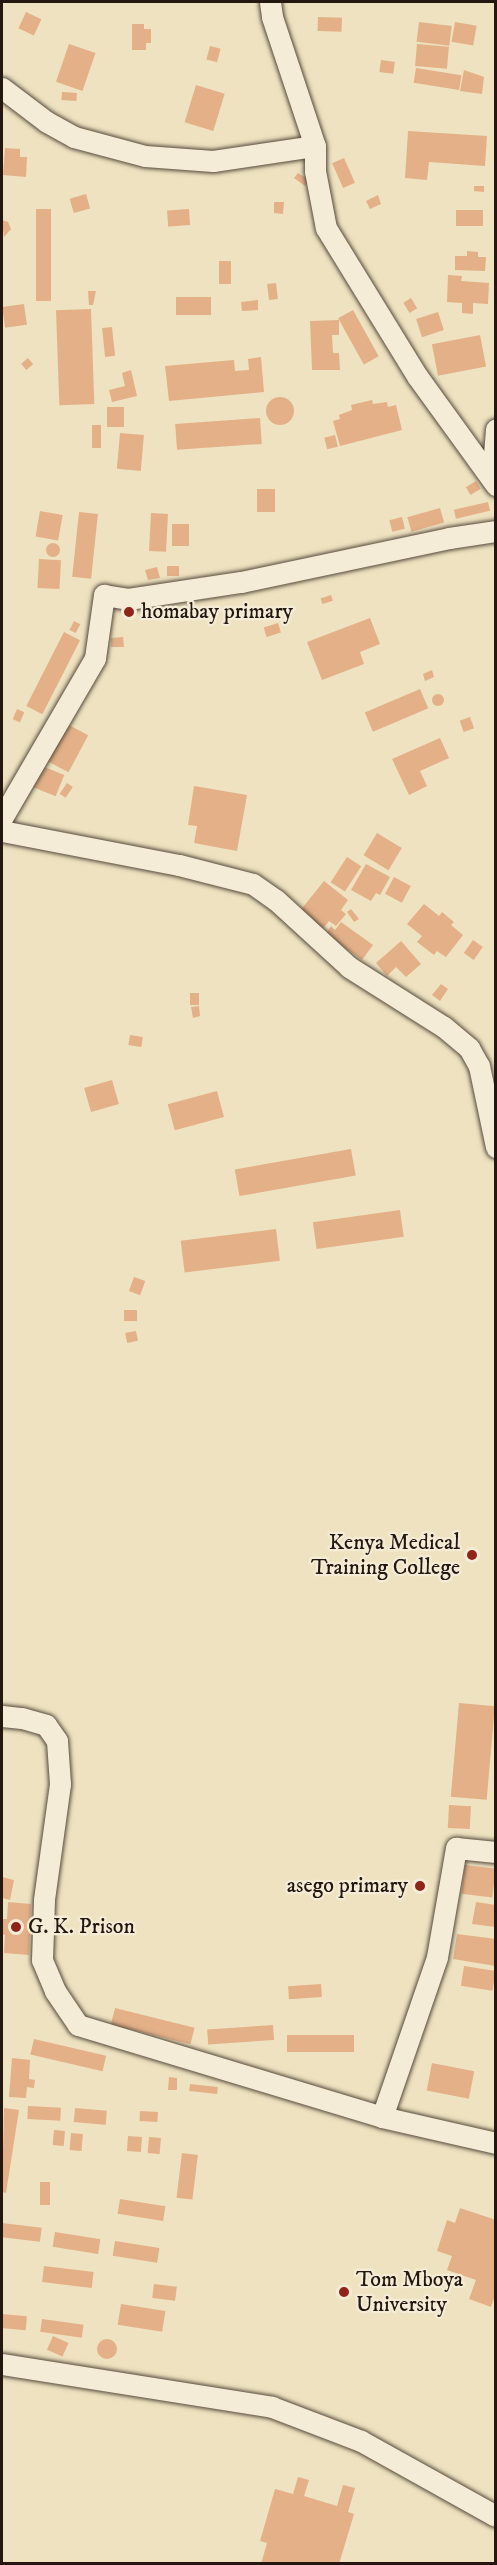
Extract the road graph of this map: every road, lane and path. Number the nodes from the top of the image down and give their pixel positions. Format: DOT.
graph roads {
  1 [pos="270,2"];
  2 [pos="2,88"];
  3 [pos="315,146"];
  4 [pos="495,429"];
  5 [pos="494,482"];
  6 [pos="495,531"];
  7 [pos="2,818"];
  8 [pos="2,831"];
  9 [pos="495,1147"];
  10 [pos="2,1716"];
  11 [pos="495,1851"];
  12 [pos="382,2117"];
  13 [pos="495,2143"];
  14 [pos="2,2364"];
  15 [pos="495,2516"];
  1 -- 3 [label="street"];
  2 -- 3 [label="street"];
  3 -- 5 [label="street"];
  4 -- 5 [label="street"];
  6 -- 7 [label="street"];
  8 -- 9 [label="street"];
  10 -- 12 [label="street"];
  11 -- 12 [label="street"];
  12 -- 13 [label="street"];
  14 -- 15 [label="street"];
}
